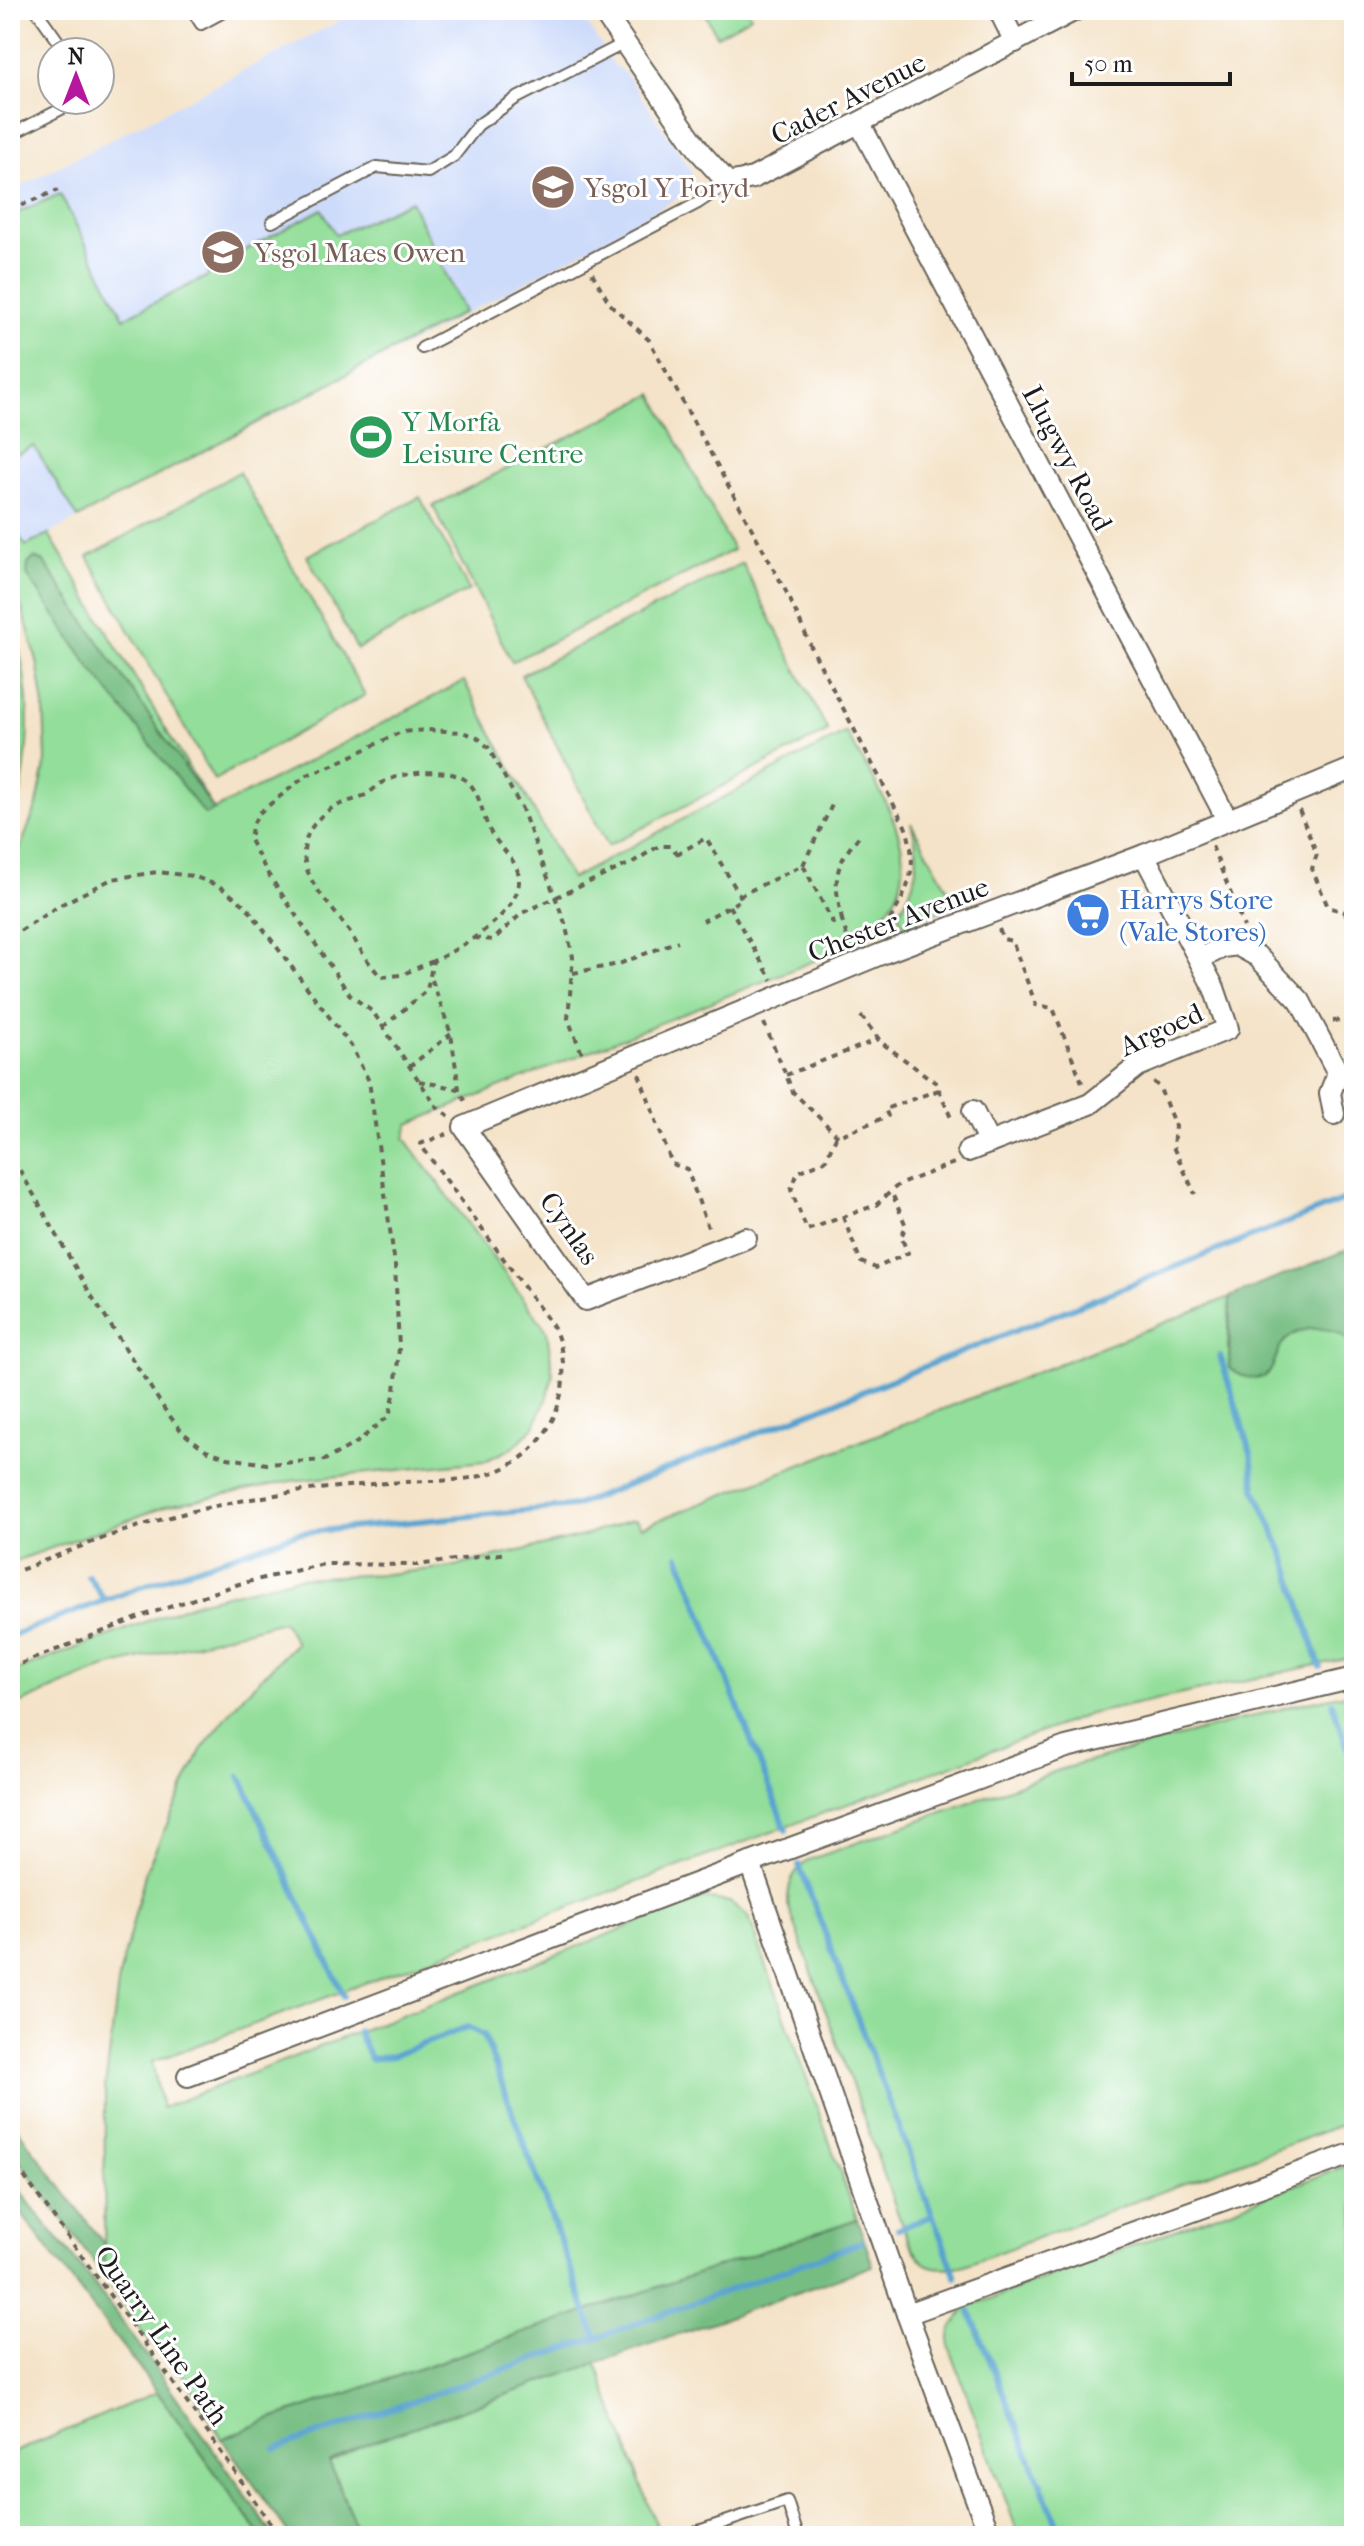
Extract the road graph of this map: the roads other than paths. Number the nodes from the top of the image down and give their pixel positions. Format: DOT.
graph roads {
  1 [pos="36,10"];
  2 [pos="192,10"];
  3 [pos="227,10"];
  4 [pos="602,10"];
  5 [pos="999,10"];
  6 [pos="1075,10"];
  7 [pos="55,36"];
  8 [pos="1015,42"];
  9 [pos="625,43"];
  10 [pos="47,116"];
  11 [pos="860,124"];
  12 [pos="10,135"];
  13 [pos="728,183"];
  14 [pos="272,222"];
  15 [pos="422,348"];
  16 [pos="1354,768"];
  17 [pos="1227,819"];
  18 [pos="1144,855"];
  19 [pos="1199,959"];
  20 [pos="1346,1073"];
  21 [pos="973,1111"];
  22 [pos="1334,1114"];
  23 [pos="470,1124"];
  24 [pos="989,1143"];
  25 [pos="968,1151"];
  26 [pos="746,1238"];
  27 [pos="1354,1678"];
  28 [pos="750,1863"];
  29 [pos="188,2076"];
  30 [pos="1354,2153"];
  31 [pos="907,2314"];
  32 [pos="691,2536"];
  33 [pos="798,2536"];
  34 [pos="990,2536"];
  1 -- 7 [label="lane"];
  2 -- 3 [label="lane"];
  4 -- 9 [label="street"];
  5 -- 8 [label="street"];
  6 -- 8 [label="street, Cader Avenue"];
  8 -- 11 [label="street, Cader Avenue"];
  9 -- 13 [label="street"];
  9 -- 14 [label="lane"];
  10 -- 12 [label="lane"];
  11 -- 13 [label="street, Cader Avenue"];
  11 -- 17 [label="street, Llugwy Road"];
  13 -- 15 [label="lane"];
  16 -- 17 [label="street, Chester Avenue"];
  17 -- 18 [label="street, Chester Avenue"];
  18 -- 19 [label="street, Argoed"];
  18 -- 23 [label="street, Chester Avenue"];
  19 -- 20 [label="street"];
  19 -- 24 [label="street, Argoed"];
  20 -- 22 [label="street"];
  21 -- 24 [label="street"];
  23 -- 26 [label="street, Cynlas"];
  24 -- 25 [label="street, Argoed"];
  27 -- 28 [label="street"];
  28 -- 29 [label="street"];
  28 -- 31 [label="street"];
  30 -- 31 [label="street"];
  31 -- 34 [label="street"];
  32 -- 33 [label="lane"];
}
